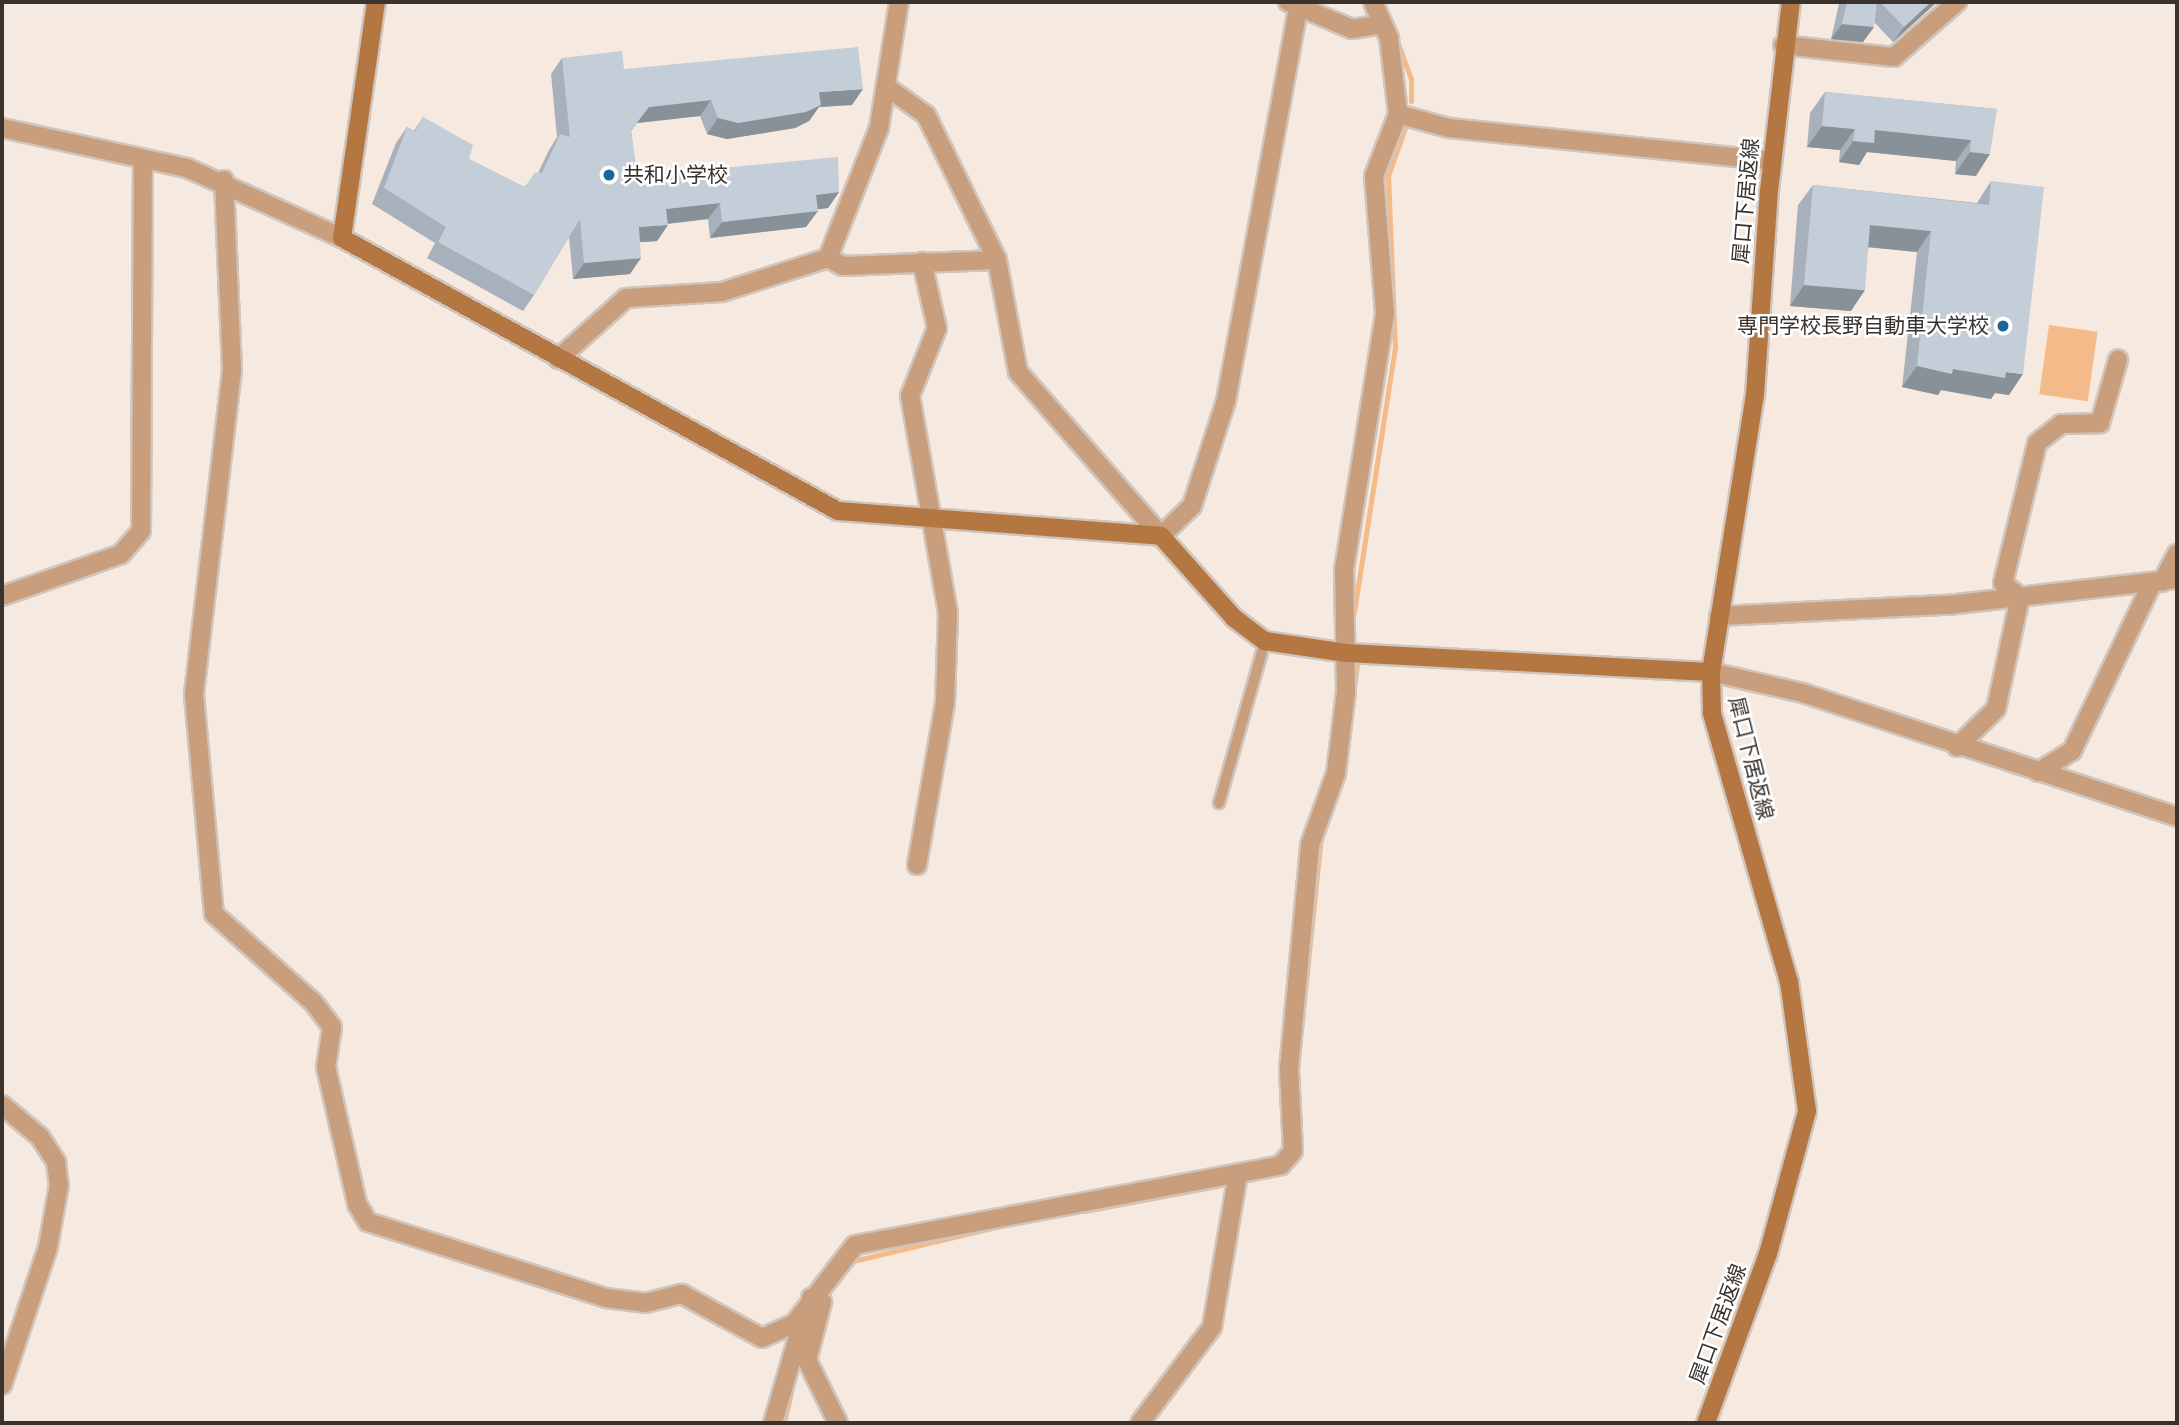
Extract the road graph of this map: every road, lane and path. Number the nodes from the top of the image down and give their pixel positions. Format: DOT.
graph roads {
  1 [pos="376,2"];
  2 [pos="899,2"];
  3 [pos="1373,2"];
  4 [pos="1791,2"];
  5 [pos="1957,2"];
  6 [pos="1295,3"];
  7 [pos="1383,24"];
  8 [pos="1783,45"];
  9 [pos="888,88"];
  10 [pos="1398,114"];
  11 [pos="2,128"];
  12 [pos="143,159"];
  13 [pos="1772,161"];
  14 [pos="224,180"];
  15 [pos="342,238"];
  16 [pos="828,258"];
  17 [pos="998,260"];
  18 [pos="922,262"];
  19 [pos="558,359"];
  20 [pos="2118,360"];
  21 [pos="933,519"];
  22 [pos="1161,536"];
  23 [pos="2177,554"];
  24 [pos="2164,581"];
  25 [pos="2,596"];
  26 [pos="2020,597"];
  27 [pos="1719,616"];
  28 [pos="1265,641"];
  29 [pos="1346,653"];
  30 [pos="1711,672"];
  31 [pos="1957,747"];
  32 [pos="2038,772"];
  33 [pos="1219,803"];
  34 [pos="2177,817"];
  35 [pos="917,865"];
  36 [pos="2,1105"];
  37 [pos="1238,1181"];
  38 [pos="811,1298"];
  39 [pos="2,1385"];
  40 [pos="773,1423"];
  41 [pos="838,1423"];
  42 [pos="1140,1423"];
  43 [pos="1706,1423"];
  1 -- 15 [label="street"];
  2 -- 9 [label="street"];
  3 -- 7 [label="street"];
  4 -- 8 [label="street, 犀口下居返線"];
  5 -- 8 [label="street"];
  6 -- 7 [label="street"];
  6 -- 22 [label="street"];
  7 -- 10 [label="street"];
  8 -- 13 [label="street, 犀口下居返線"];
  9 -- 16 [label="street"];
  9 -- 17 [label="street"];
  10 -- 13 [label="street"];
  10 -- 29 [label="street"];
  11 -- 12 [label="street"];
  12 -- 14 [label="street"];
  12 -- 25 [label="street"];
  13 -- 27 [label="street, 犀口下居返線"];
  14 -- 15 [label="street"];
  14 -- 38 [label="street"];
  15 -- 19 [label="street"];
  16 -- 18 [label="street"];
  16 -- 19 [label="street"];
  17 -- 18 [label="street"];
  17 -- 22 [label="street"];
  18 -- 21 [label="street"];
  19 -- 21 [label="street"];
  20 -- 26 [label="street"];
  21 -- 22 [label="street"];
  21 -- 35 [label="street"];
  22 -- 28 [label="street"];
  23 -- 24 [label="street"];
  24 -- 26 [label="street"];
  24 -- 32 [label="street"];
  26 -- 27 [label="street"];
  26 -- 31 [label="street"];
  27 -- 30 [label="street, 犀口下居返線"];
  28 -- 29 [label="street"];
  28 -- 33 [label="lane"];
  29 -- 30 [label="street"];
  29 -- 37 [label="street"];
  30 -- 31 [label="street"];
  30 -- 43 [label="street, 犀口下居返線"];
  31 -- 32 [label="street"];
  32 -- 34 [label="street"];
  36 -- 39 [label="street"];
  37 -- 38 [label="street"];
  37 -- 42 [label="street"];
  38 -- 40 [label="street"];
  38 -- 41 [label="street"];
}
